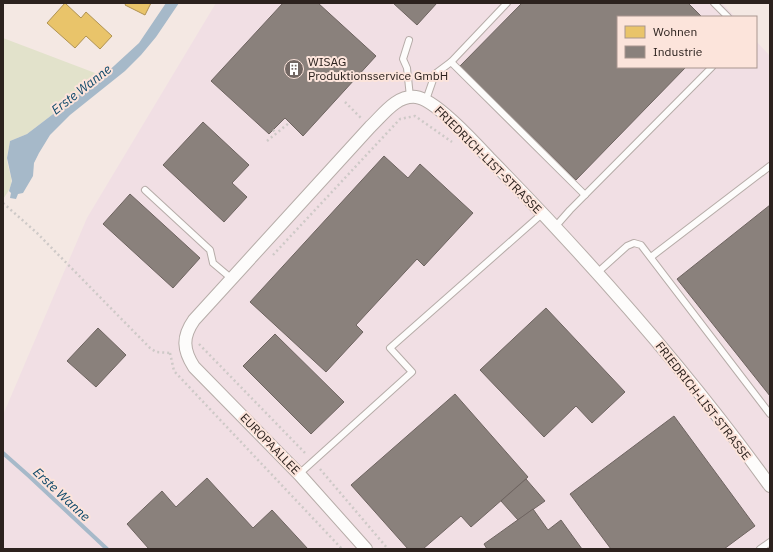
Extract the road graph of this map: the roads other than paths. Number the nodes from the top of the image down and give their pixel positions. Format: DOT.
graph roads {
  1 [pos="507,3"];
  2 [pos="714,3"];
  3 [pos="727,16"];
  4 [pos="409,40"];
  5 [pos="451,62"];
  6 [pos="711,68"];
  7 [pos="410,97"];
  8 [pos="426,100"];
  9 [pos="770,166"];
  10 [pos="145,190"];
  11 [pos="585,195"];
  12 [pos="543,213"];
  13 [pos="555,227"];
  14 [pos="651,258"];
  15 [pos="597,273"];
  16 [pos="232,279"];
  17 [pos="770,414"];
  18 [pos="299,474"];
  19 [pos="770,486"];
  20 [pos="770,542"];
  21 [pos="366,549"];
  22 [pos="760,549"];
  1 -- 5 [label="lane"];
  2 -- 3 [label="lane"];
  4 -- 7 [label="lane"];
  5 -- 8 [label="lane"];
  5 -- 11 [label="lane"];
  6 -- 11 [label="lane"];
  7 -- 8 [label="street, FRIEDRICH-LIST-STRASSE"];
  7 -- 16 [label="street"];
  8 -- 12 [label="street, FRIEDRICH-LIST-STRASSE"];
  9 -- 14 [label="lane"];
  10 -- 16 [label="lane"];
  11 -- 13 [label="lane"];
  12 -- 13 [label="street, FRIEDRICH-LIST-STRASSE"];
  12 -- 18 [label="lane"];
  13 -- 15 [label="street, FRIEDRICH-LIST-STRASSE"];
  14 -- 15 [label="lane"];
  14 -- 17 [label="lane"];
  15 -- 19 [label="street, FRIEDRICH-LIST-STRASSE"];
  16 -- 18 [label="street, EUROPAALLEE"];
  18 -- 21 [label="street, EUROPAALLEE"];
  20 -- 22 [label="lane"];
}
